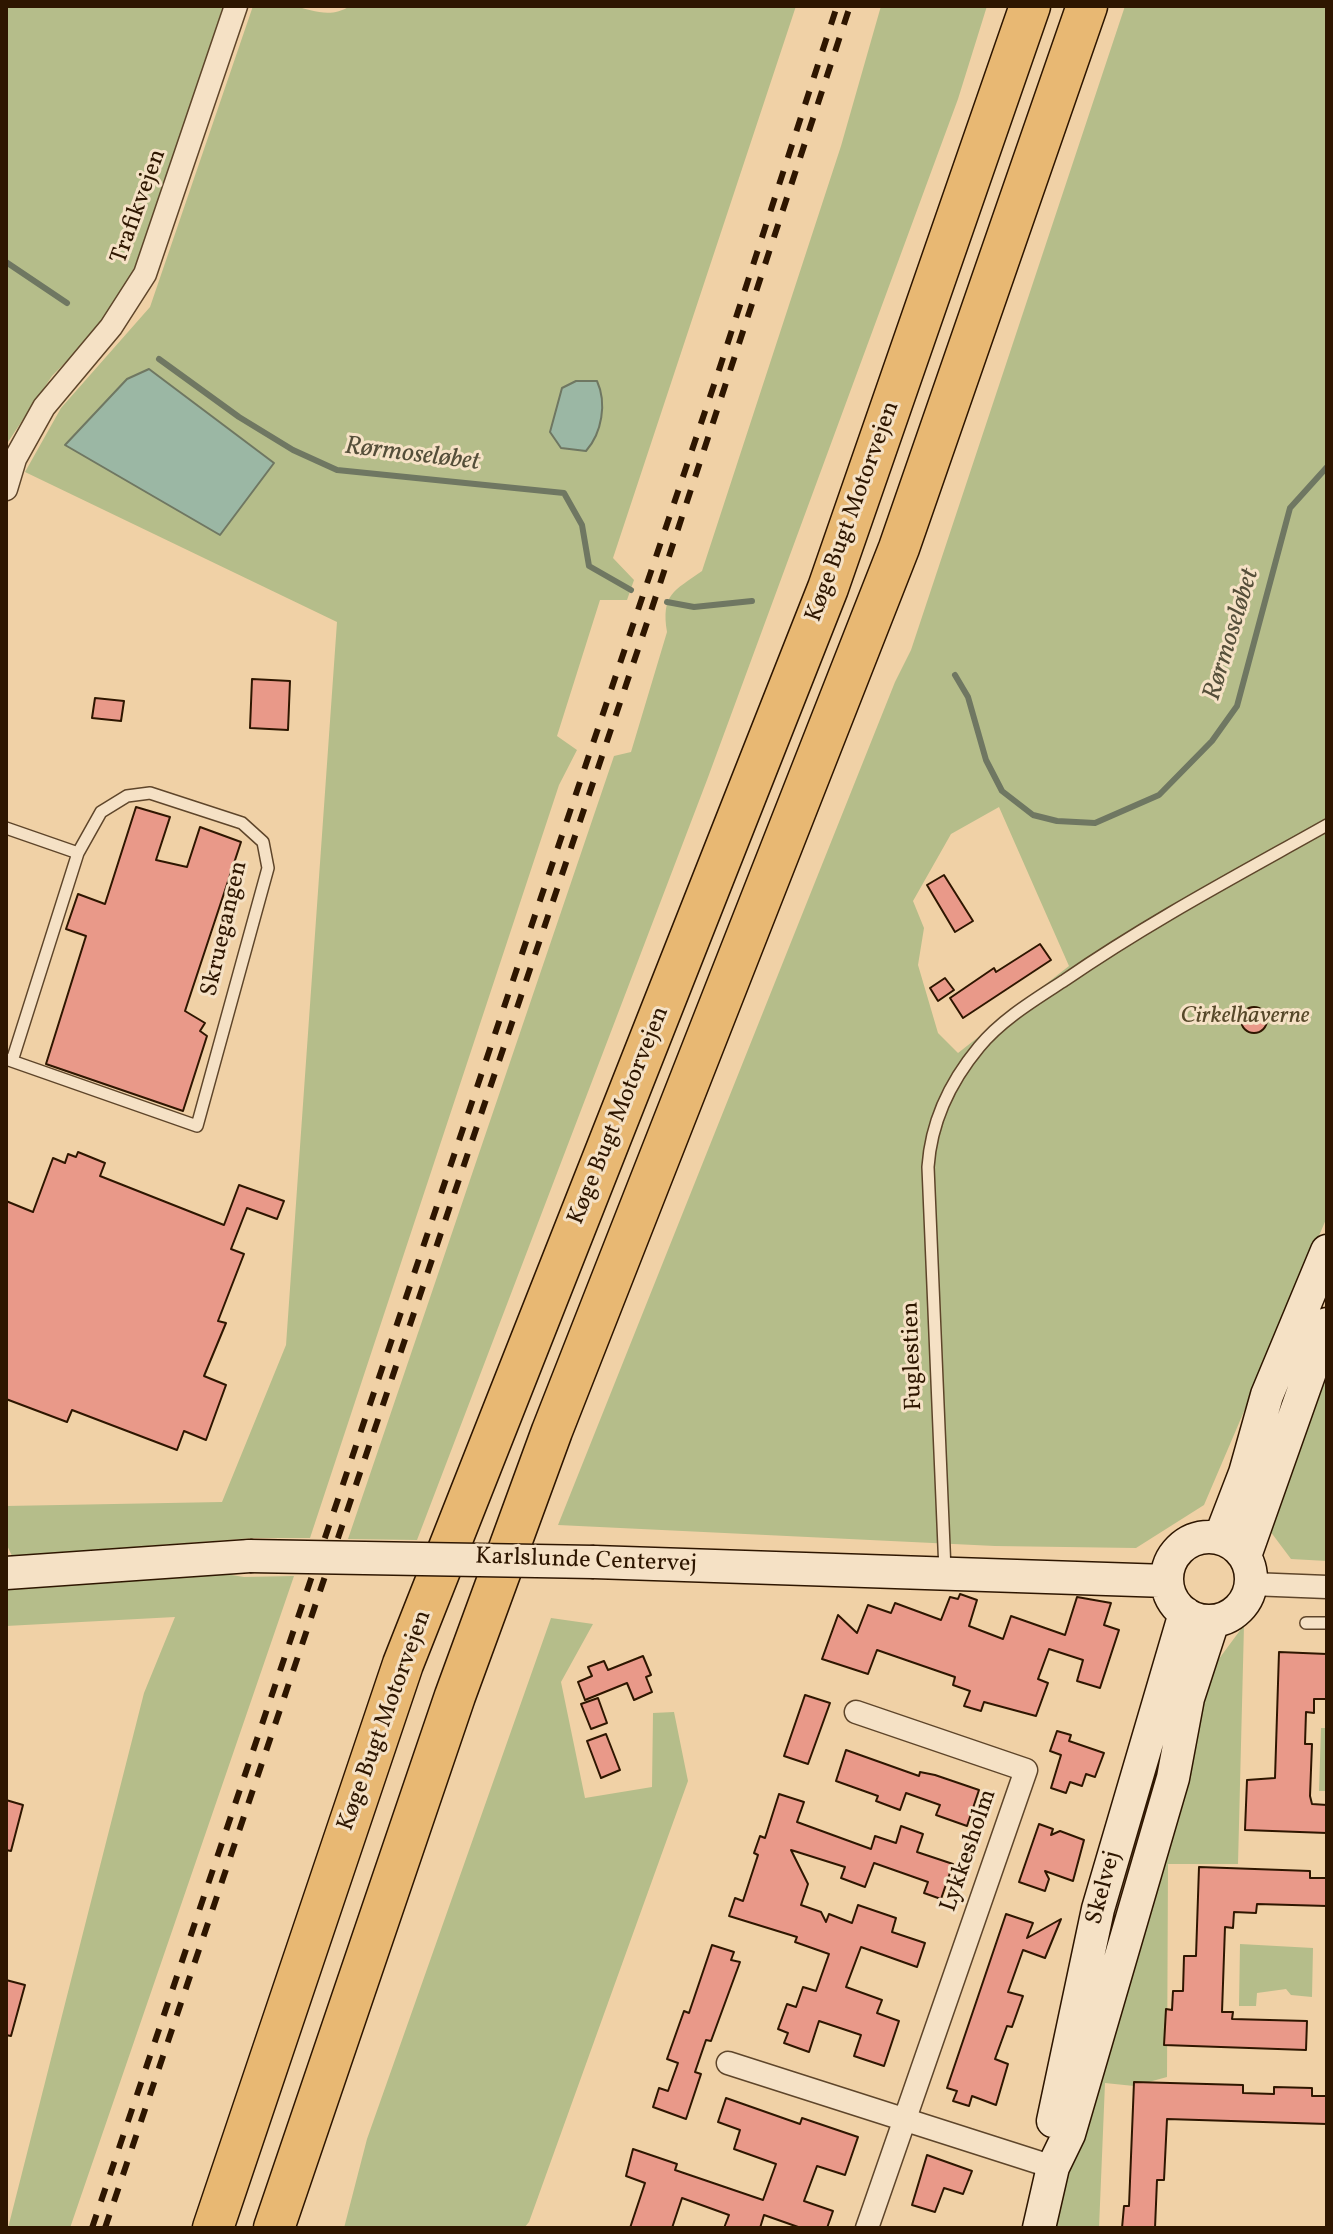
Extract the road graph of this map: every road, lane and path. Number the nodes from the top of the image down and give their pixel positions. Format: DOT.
graph roads {
  1 [pos="236,6"];
  2 [pos="1030,6"];
  3 [pos="1087,6"];
  4 [pos="6,489"];
  5 [pos="1327,825"];
  6 [pos="6,828"];
  7 [pos="78,853"];
  8 [pos="9,1060"];
  9 [pos="1327,1251"];
  10 [pos="1327,1324"];
  11 [pos="1239,1559"];
  12 [pos="6,1573"];
  13 [pos="945,1575"];
  14 [pos="1167,1581"];
  15 [pos="1327,1587"];
  16 [pos="1199,1617"];
  17 [pos="1306,1623"];
  18 [pos="1327,1623"];
  19 [pos="856,1712"];
  20 [pos="728,2063"];
  21 [pos="905,2119"];
  22 [pos="1053,2167"];
  23 [pos="213,2228"];
  24 [pos="274,2228"];
  25 [pos="867,2228"];
  26 [pos="1039,2228"];
  1 -- 4 [label="street, Trafikvejen"];
  2 -- 23 [label="highway, Køge Bugt Motorvejen"];
  3 -- 24 [label="highway"];
  5 -- 13 [label="lane, Fuglestien"];
  6 -- 7 [label="lane"];
  7 -- 8 [label="lane, Skruegangen"];
  7 -- 8 [label="lane, Skruegangen"];
  9 -- 11 [label="street"];
  10 -- 11 [label="street"];
  11 -- 14 [label="street"];
  11 -- 15 [label="street"];
  11 -- 16 [label="street"];
  12 -- 13 [label="street, Karlslunde Centervej, bridge"];
  13 -- 14 [label="street, Karlslunde Centervej"];
  14 -- 16 [label="street"];
  16 -- 22 [label="street, Skelvej"];
  17 -- 18 [label="lane"];
  19 -- 21 [label="street, Lykkesholm"];
  20 -- 21 [label="street"];
  21 -- 22 [label="street"];
  21 -- 25 [label="street, Lykkesholm"];
  22 -- 26 [label="street, Skelvej"];
}
